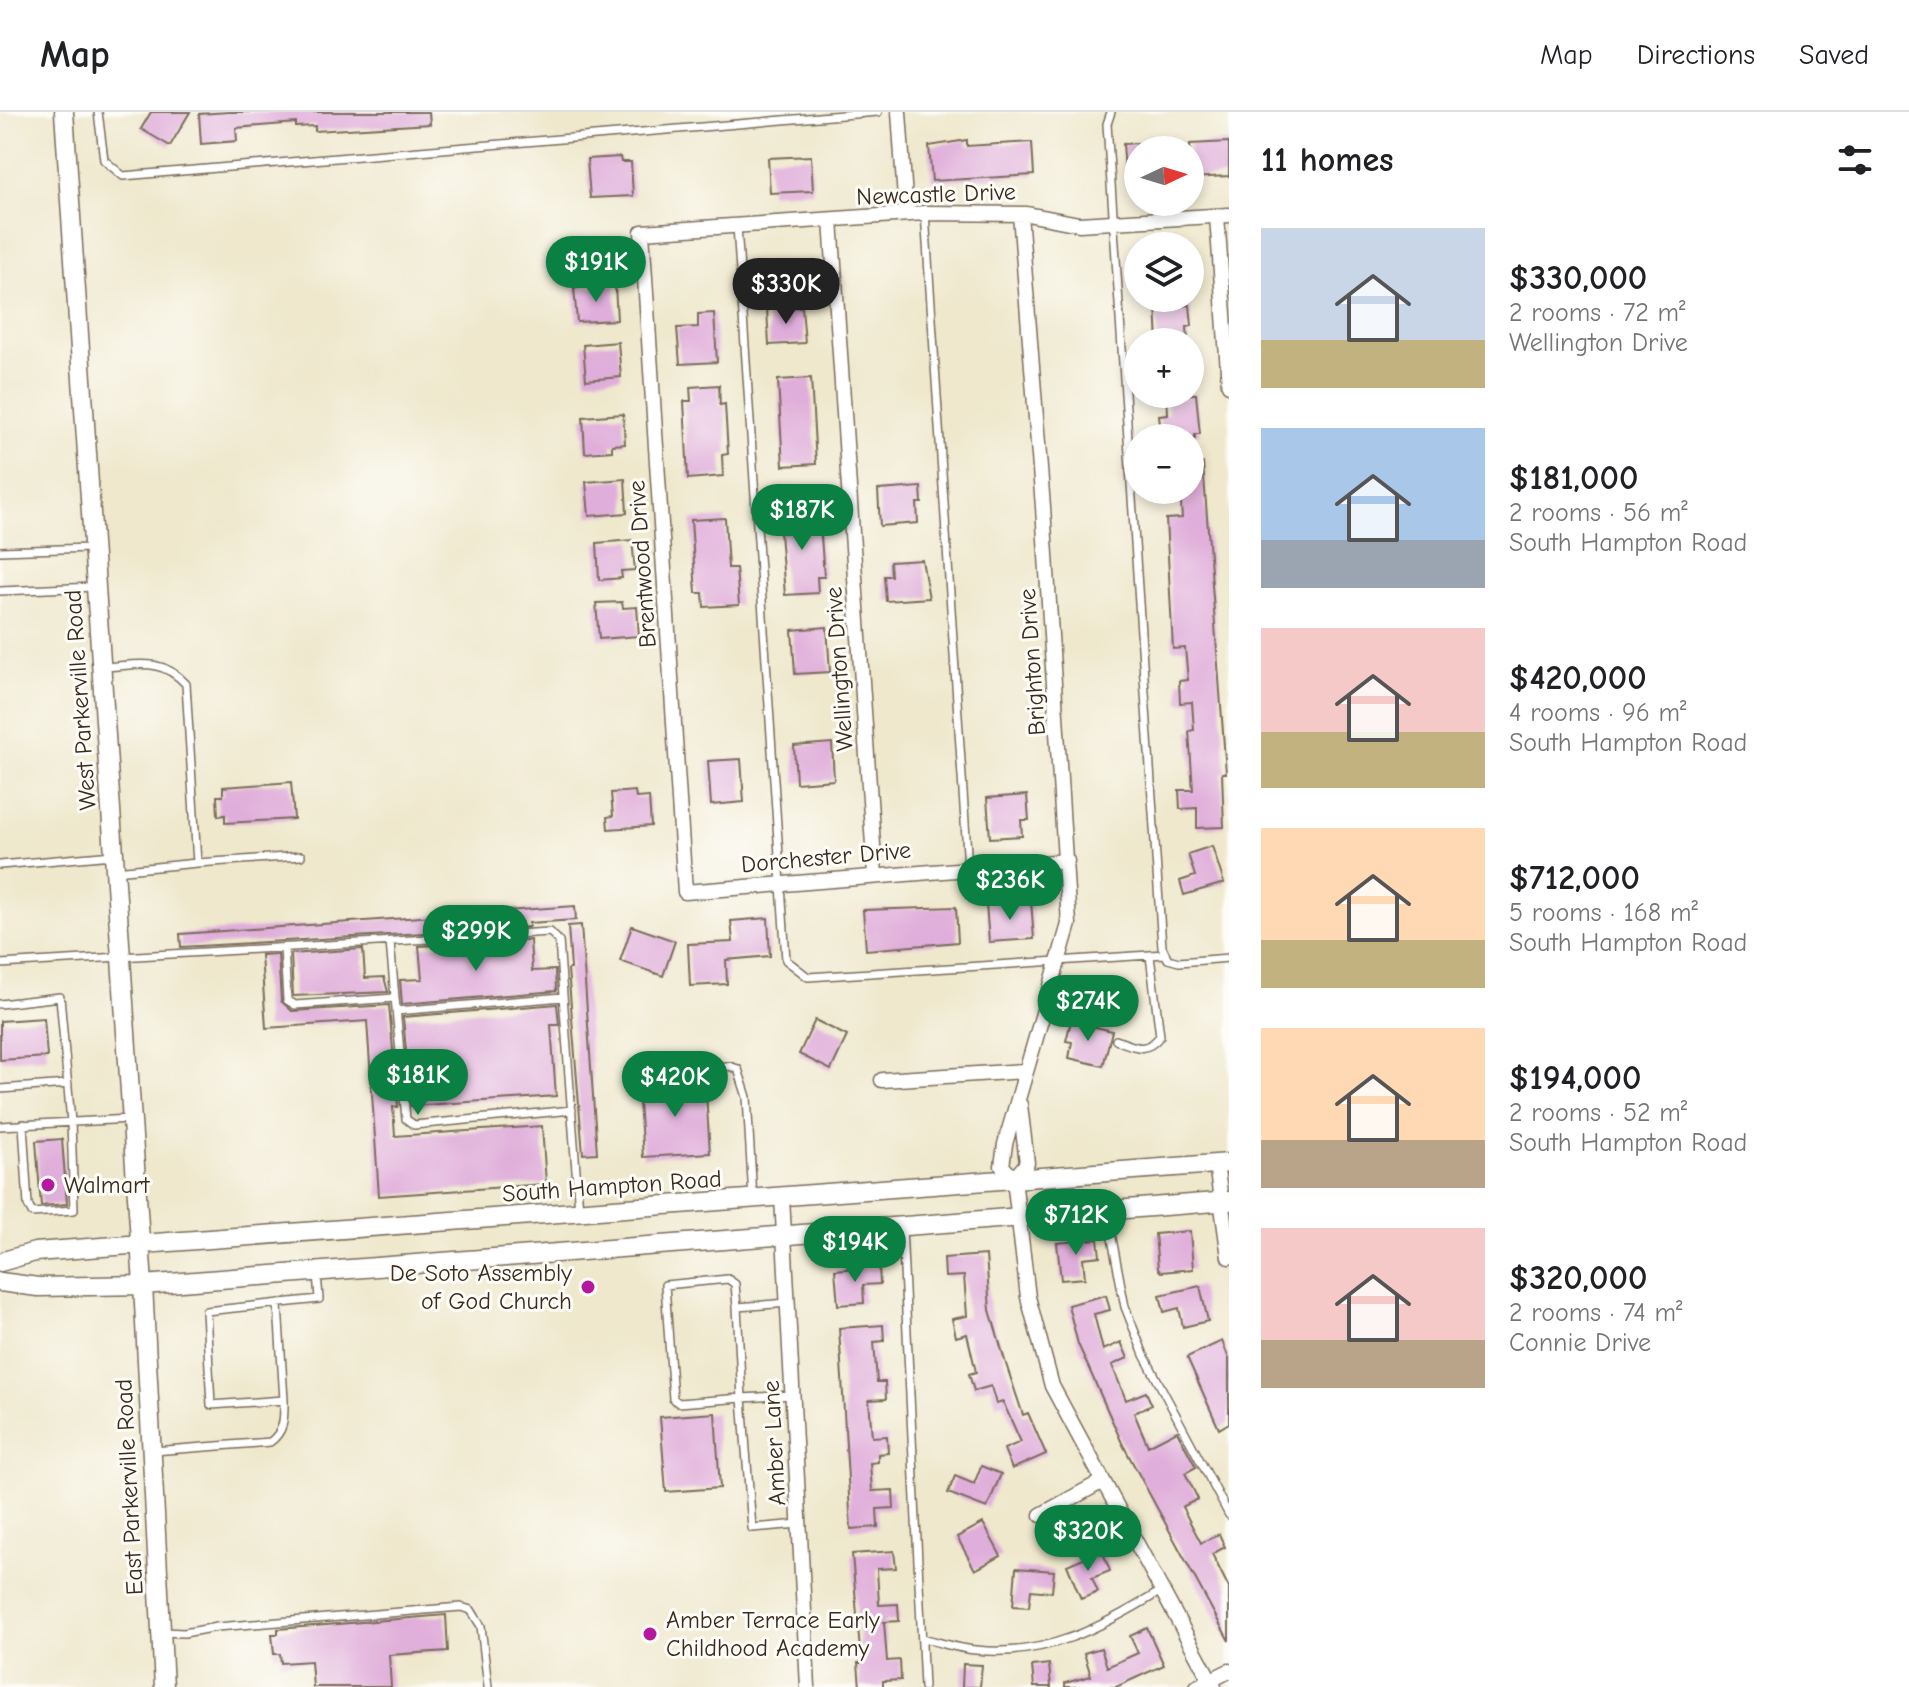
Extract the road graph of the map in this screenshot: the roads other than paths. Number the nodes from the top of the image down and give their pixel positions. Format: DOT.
graph roads {
  1 [pos="64,112"];
  2 [pos="98,112"];
  3 [pos="878,112"];
  4 [pos="899,112"];
  5 [pos="1108,112"];
  6 [pos="925,213"];
  7 [pos="906,214"];
  8 [pos="1020,214"];
  9 [pos="1223,215"];
  10 [pos="831,220"];
  11 [pos="1114,224"];
  12 [pos="737,226"];
  13 [pos="642,232"];
  14 [pos="1227,329"];
  15 [pos="1229,385"];
  16 [pos="93,548"];
  17 [pos="0,551"];
  18 [pos="96,587"];
  19 [pos="0,591"];
  20 [pos="102,667"];
  21 [pos="301,856"];
  22 [pos="1067,861"];
  23 [pos="115,863"];
  24 [pos="197,863"];
  25 [pos="0,865"];
  26 [pos="968,868"];
  27 [pos="875,875"];
  28 [pos="781,882"];
  29 [pos="685,892"];
  30 [pos="390,942"];
  31 [pos="284,948"];
  32 [pos="1165,954"];
  33 [pos="1150,956"];
  34 [pos="121,957"];
  35 [pos="1229,958"];
  36 [pos="1058,960"];
  37 [pos="0,964"];
  38 [pos="563,997"];
  39 [pos="395,998"];
  40 [pos="0,1004"];
  41 [pos="396,1011"];
  42 [pos="1116,1040"];
  43 [pos="653,1070"];
  44 [pos="1025,1071"];
  45 [pos="882,1080"];
  46 [pos="68,1084"];
  47 [pos="0,1089"];
  48 [pos="1019,1100"];
  49 [pos="572,1110"];
  50 [pos="132,1119"];
  51 [pos="71,1122"];
  52 [pos="23,1124"];
  53 [pos="0,1126"];
  54 [pos="1223,1164"];
  55 [pos="1014,1179"];
  56 [pos="782,1197"];
  57 [pos="753,1199"];
  58 [pos="1224,1201"];
  59 [pos="1107,1210"];
  60 [pos="579,1212"];
  61 [pos="1017,1217"];
  62 [pos="902,1226"];
  63 [pos="784,1235"];
  64 [pos="140,1245"];
  65 [pos="1229,1257"];
  66 [pos="0,1262"];
  67 [pos="317,1271"];
  68 [pos="0,1282"];
  69 [pos="143,1285"];
  70 [pos="788,1303"];
  71 [pos="278,1305"];
  72 [pos="737,1307"];
  73 [pos="794,1395"];
  74 [pos="742,1398"];
  75 [pos="284,1400"];
  76 [pos="152,1451"];
  77 [pos="1101,1482"];
  78 [pos="1041,1515"];
  79 [pos="1229,1515"];
  80 [pos="801,1523"];
  81 [pos="1161,1591"];
  82 [pos="161,1632"];
  83 [pos="922,1638"];
  84 [pos="1229,1671"];
  85 [pos="1207,1685"];
  86 [pos="164,1687"];
  87 [pos="488,1687"];
  88 [pos="808,1687"];
  89 [pos="924,1687"];
  1 -- 16 [label="main road, West Parkerville Road"];
  2 -- 3 [label="lane"];
  4 -- 7 [label="street"];
  5 -- 11 [label="lane"];
  6 -- 7 [label="street, Newcastle Drive"];
  6 -- 8 [label="street, Newcastle Drive"];
  6 -- 26 [label="lane"];
  7 -- 10 [label="street, Newcastle Drive"];
  8 -- 11 [label="street, Newcastle Drive"];
  8 -- 22 [label="street, Brighton Drive"];
  9 -- 11 [label="street, Newcastle Drive"];
  9 -- 14 [label="street"];
  10 -- 12 [label="street, Newcastle Drive"];
  10 -- 27 [label="street, Wellington Drive"];
  11 -- 32 [label="lane"];
  12 -- 13 [label="street, Newcastle Drive"];
  12 -- 28 [label="lane"];
  13 -- 29 [label="street, Brentwood Drive"];
  14 -- 15 [label="street"];
  16 -- 17 [label="lane"];
  16 -- 18 [label="main road, West Parkerville Road"];
  18 -- 19 [label="lane"];
  18 -- 20 [label="main road, West Parkerville Road"];
  20 -- 23 [label="main road, West Parkerville Road"];
  20 -- 24 [label="lane"];
  21 -- 24 [label="lane"];
  22 -- 26 [label="street, Dorchester Drive"];
  22 -- 36 [label="street, Brighton Drive"];
  23 -- 24 [label="lane"];
  23 -- 25 [label="lane"];
  23 -- 34 [label="main road, West Parkerville Road"];
  26 -- 27 [label="street, Dorchester Drive"];
  27 -- 28 [label="street, Dorchester Drive"];
  28 -- 29 [label="street, Dorchester Drive"];
  28 -- 36 [label="lane"];
  30 -- 31 [label="lane"];
  30 -- 38 [label="lane"];
  30 -- 39 [label="lane"];
  31 -- 34 [label="lane"];
  31 -- 39 [label="lane"];
  32 -- 33 [label="lane"];
  32 -- 35 [label="lane"];
  33 -- 36 [label="lane"];
  33 -- 42 [label="lane"];
  34 -- 37 [label="lane"];
  34 -- 50 [label="main road, West Parkerville Road"];
  36 -- 44 [label="street, Brighton Drive"];
  38 -- 41 [label="lane"];
  38 -- 49 [label="lane"];
  39 -- 41 [label="lane"];
  40 -- 46 [label="lane"];
  41 -- 49 [label="lane"];
  43 -- 57 [label="lane"];
  44 -- 45 [label="street"];
  44 -- 48 [label="street, Brighton Drive"];
  46 -- 47 [label="lane"];
  46 -- 51 [label="lane"];
  48 -- 55 [label="street, Brighton Drive"];
  48 -- 55 [label="street, Brighton Drive"];
  49 -- 60 [label="lane"];
  50 -- 51 [label="lane"];
  50 -- 64 [label="main road, West Parkerville Road"];
  51 -- 52 [label="lane"];
  51 -- 52 [label="lane"];
  52 -- 53 [label="lane"];
  54 -- 55 [label="main road, South Hampton Road"];
  54 -- 58 [label="street"];
  55 -- 56 [label="main road, South Hampton Road"];
  55 -- 61 [label="street"];
  56 -- 57 [label="main road, South Hampton Road"];
  56 -- 63 [label="street, Amber Lane"];
  57 -- 60 [label="main road, South Hampton Road"];
  58 -- 59 [label="main road"];
  58 -- 65 [label="street"];
  59 -- 61 [label="main road"];
  59 -- 79 [label="lane"];
  60 -- 64 [label="main road, South Hampton Road"];
  61 -- 62 [label="main road"];
  61 -- 77 [label="street"];
  62 -- 63 [label="main road"];
  62 -- 83 [label="lane"];
  63 -- 67 [label="main road"];
  63 -- 70 [label="street, Amber Lane"];
  64 -- 66 [label="main road, South Hampton Road"];
  64 -- 69 [label="main road, West Parkerville Road"];
  67 -- 69 [label="main road"];
  67 -- 71 [label="lane"];
  68 -- 69 [label="main road"];
  69 -- 76 [label="main road, East Parkerville Road"];
  70 -- 72 [label="lane"];
  70 -- 73 [label="street, Amber Lane"];
  71 -- 75 [label="lane"];
  71 -- 75 [label="lane"];
  72 -- 74 [label="lane"];
  72 -- 74 [label="lane"];
  73 -- 74 [label="lane"];
  73 -- 80 [label="street, Amber Lane"];
  74 -- 80 [label="lane"];
  75 -- 76 [label="lane"];
  76 -- 82 [label="main road, East Parkerville Road"];
  77 -- 78 [label="street"];
  77 -- 81 [label="street"];
  80 -- 88 [label="street, Amber Lane"];
  81 -- 83 [label="lane"];
  81 -- 85 [label="street"];
  82 -- 86 [label="main road, East Parkerville Road"];
  82 -- 87 [label="lane"];
  83 -- 89 [label="lane"];
  84 -- 85 [label="street"];
}
